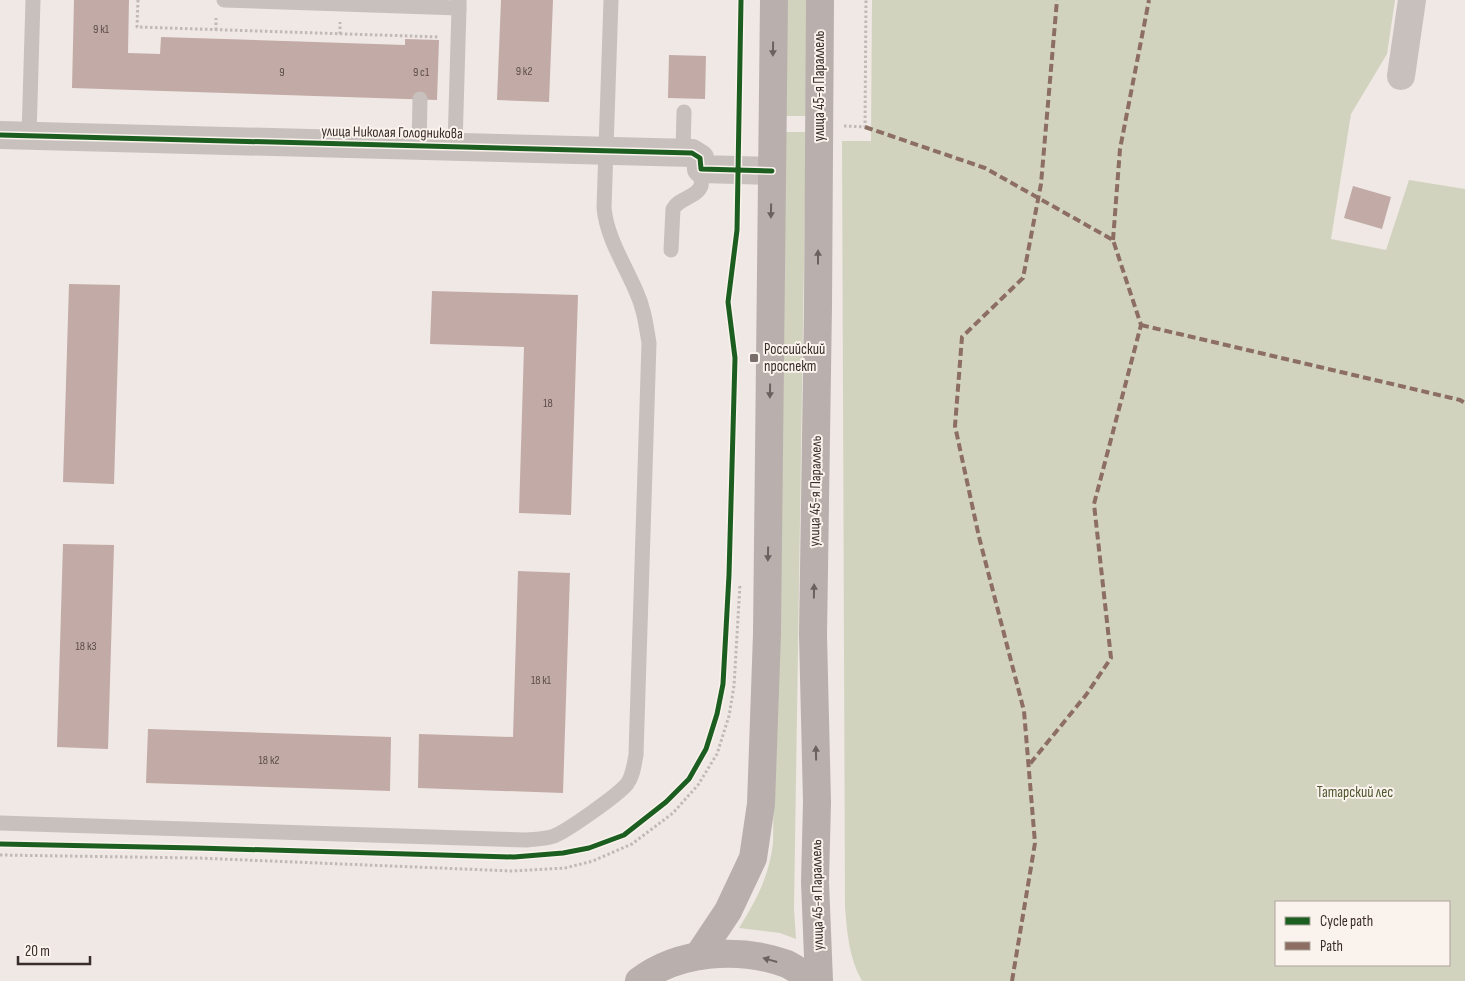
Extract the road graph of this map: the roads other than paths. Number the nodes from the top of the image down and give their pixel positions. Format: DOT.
graph roads {
  1 [pos="33,0"];
  2 [pos="224,0"];
  3 [pos="611,0"];
  4 [pos="774,0"];
  5 [pos="820,0"];
  6 [pos="1412,0"];
  7 [pos="459,4"];
  8 [pos="1402,76"];
  9 [pos="420,99"];
  10 [pos="684,112"];
  11 [pos="0,135"];
  12 [pos="29,136"];
  13 [pos="419,146"];
  14 [pos="455,146"];
  15 [pos="606,150"];
  16 [pos="692,161"];
  17 [pos="772,171"];
  18 [pos="671,250"];
  19 [pos="0,823"];
  20 [pos="698,956"];
  21 [pos="638,981"];
  22 [pos="813,981"];
  23 [pos="819,981"];
  1 -- 12 [label="lane"];
  2 -- 7 [label="lane"];
  3 -- 15 [label="lane"];
  4 -- 17 [label="main road, one-way"];
  23 -- 5 [label="main road, улица 45-я Параллель, one-way"];
  6 -- 8 [label="street"];
  7 -- 14 [label="lane"];
  9 -- 13 [label="lane"];
  10 -- 16 [label="lane"];
  11 -- 12 [label="street, улица Николая Голодникова"];
  12 -- 13 [label="street, улица Николая Голодникова"];
  13 -- 14 [label="street, улица Николая Голодникова"];
  14 -- 15 [label="street, улица Николая Голодникова"];
  15 -- 16 [label="street, улица Николая Голодникова"];
  15 -- 19 [label="lane"];
  16 -- 17 [label="street, улица Николая Голодникова"];
  16 -- 18 [label="lane"];
  17 -- 20 [label="main road, one-way"];
  20 -- 21 [label="main road"];
  22 -- 20 [label="main road, one-way"];
}
